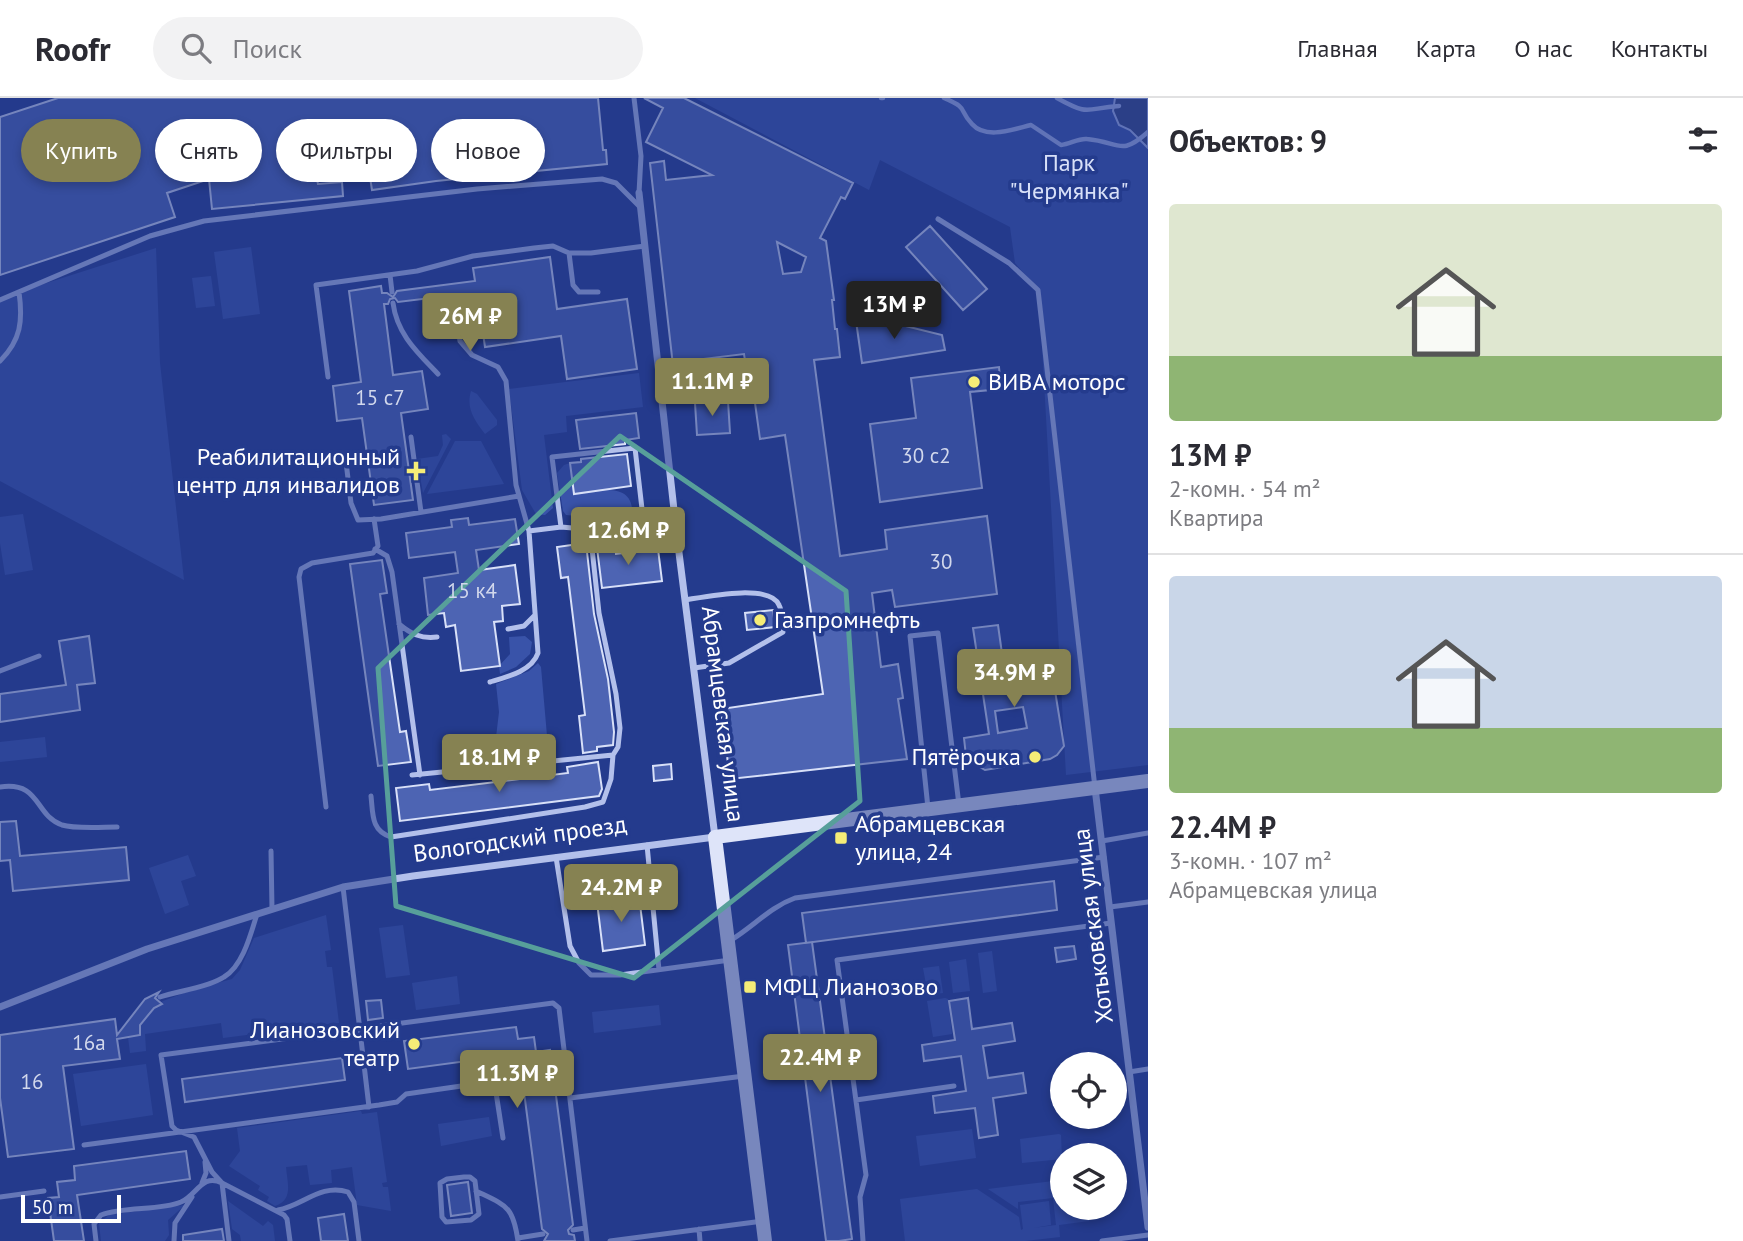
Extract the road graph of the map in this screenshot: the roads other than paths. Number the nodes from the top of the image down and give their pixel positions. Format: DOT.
graph roads {
  1 [pos="634,98"];
  2 [pos="639,193"];
  3 [pos="641,208"];
  4 [pos="938,219"];
  5 [pos="645,246"];
  6 [pos="569,253"];
  7 [pos="390,275"];
  8 [pos="19,292"];
  9 [pos="392,292"];
  10 [pos="598,292"];
  11 [pos="0,300"];
  12 [pos="393,303"];
  13 [pos="455,309"];
  14 [pos="0,361"];
  15 [pos="438,374"];
  16 [pos="328,377"];
  17 [pos="411,436"];
  18 [pos="346,462"];
  19 [pos="519,496"];
  20 [pos="421,512"];
  21 [pos="374,519"];
  22 [pos="561,527"];
  23 [pos="590,530"];
  24 [pos="529,531"];
  25 [pos="645,535"];
  26 [pos="677,537"];
  27 [pos="376,549"];
  28 [pos="685,600"];
  29 [pos="535,615"];
  30 [pos="399,624"];
  31 [pos="524,626"];
  32 [pos="508,629"];
  33 [pos="537,632"];
  34 [pos="437,637"];
  35 [pos="39,656"];
  36 [pos="694,668"];
  37 [pos="0,671"];
  38 [pos="490,682"];
  39 [pos="613,755"];
  40 [pos="412,775"];
  41 [pos="420,775"];
  42 [pos="1148,781"];
  43 [pos="0,787"];
  44 [pos="1095,788"];
  45 [pos="370,796"];
  46 [pos="959,805"];
  47 [pos="326,807"];
  48 [pos="929,809"];
  49 [pos="117,827"];
  50 [pos="1148,833"];
  51 [pos="715,837"];
  52 [pos="1102,841"];
  53 [pos="647,845"];
  54 [pos="271,850"];
  55 [pos="556,857"];
  56 [pos="1104,857"];
  57 [pos="343,887"];
  58 [pos="1148,902"];
  59 [pos="1110,907"];
  60 [pos="272,909"];
  61 [pos="257,914"];
  62 [pos="1111,923"];
  63 [pos="728,942"];
  64 [pos="731,960"];
  65 [pos="659,970"];
  66 [pos="160,997"];
  67 [pos="0,1007"];
  68 [pos="358,1030"];
  69 [pos="1148,1069"];
  70 [pos="1129,1072"];
  71 [pos="744,1076"];
  72 [pos="954,1086"];
  73 [pos="570,1098"];
  74 [pos="856,1100"];
  75 [pos="369,1107"];
  76 [pos="213,1128"];
  77 [pos="181,1133"];
  78 [pos="503,1138"];
  79 [pos="84,1145"];
  80 [pos="204,1153"];
  81 [pos="1144,1166"];
  82 [pos="222,1183"];
  83 [pos="200,1186"];
  84 [pos="44,1191"];
  85 [pos="476,1191"];
  86 [pos="0,1197"];
  87 [pos="294,1203"];
  88 [pos="274,1211"];
  89 [pos="288,1219"];
  90 [pos="763,1221"];
  91 [pos="1148,1227"];
  92 [pos="585,1228"];
  93 [pos="699,1229"];
  94 [pos="573,1230"];
  95 [pos="543,1234"];
  96 [pos="1148,1235"];
  97 [pos="518,1240"];
  98 [pos="96,1241"];
  99 [pos="174,1241"];
  100 [pos="229,1241"];
  101 [pos="290,1241"];
  102 [pos="359,1241"];
  103 [pos="587,1241"];
  104 [pos="610,1241"];
  105 [pos="700,1241"];
  106 [pos="765,1241"];
  107 [pos="863,1241"];
  108 [pos="1102,1241"];
  1 -- 2 [label="lane"];
  2 -- 3 [label="street, Абрамцевская улица"];
  3 -- 5 [label="street, Абрамцевская улица"];
  3 -- 8 [label="lane"];
  4 -- 44 [label="lane"];
  5 -- 6 [label="lane"];
  5 -- 26 [label="street, Абрамцевская улица"];
  6 -- 7 [label="lane"];
  6 -- 10 [label="lane"];
  7 -- 9 [label="lane"];
  7 -- 16 [label="lane"];
  8 -- 11 [label="lane"];
  8 -- 14 [label="lane"];
  12 -- 15 [label="lane"];
  13 -- 19 [label="lane"];
  17 -- 20 [label="lane"];
  18 -- 21 [label="lane"];
  19 -- 20 [label="lane"];
  19 -- 24 [label="lane"];
  20 -- 21 [label="lane"];
  21 -- 27 [label="lane"];
  22 -- 23 [label="lane"];
  22 -- 24 [label="lane"];
  22 -- 25 [label="lane"];
  23 -- 25 [label="lane"];
  23 -- 39 [label="lane"];
  24 -- 29 [label="lane"];
  25 -- 26 [label="lane"];
  26 -- 28 [label="street, Абрамцевская улица"];
  27 -- 30 [label="lane"];
  27 -- 47 [label="lane"];
  28 -- 36 [label="street, Абрамцевская улица"];
  28 -- 36 [label="lane"];
  29 -- 31 [label="lane"];
  29 -- 33 [label="lane"];
  30 -- 34 [label="lane"];
  30 -- 41 [label="lane"];
  31 -- 32 [label="lane"];
  31 -- 33 [label="lane"];
  33 -- 38 [label="lane"];
  35 -- 37 [label="lane"];
  36 -- 51 [label="street, Абрамцевская улица"];
  39 -- 41 [label="lane"];
  39 -- 45 [label="lane"];
  40 -- 41 [label="lane"];
  42 -- 44 [label="street, Вологодский проезд"];
  43 -- 49 [label="lane"];
  44 -- 46 [label="street, Вологодский проезд"];
  44 -- 52 [label="street, Хотьковская улица"];
  46 -- 48 [label="street, Вологодский проезд"];
  46 -- 48 [label="lane"];
  48 -- 51 [label="street, Вологодский проезд"];
  50 -- 52 [label="lane"];
  51 -- 53 [label="street, Вологодский проезд"];
  51 -- 63 [label="street, Абрамцевская улица"];
  52 -- 56 [label="street, Хотьковская улица"];
  53 -- 55 [label="street, Вологодский проезд"];
  53 -- 65 [label="lane"];
  54 -- 60 [label="lane"];
  55 -- 57 [label="street, Вологодский проезд"];
  55 -- 65 [label="lane"];
  56 -- 59 [label="street, Хотьковская улица"];
  56 -- 63 [label="lane"];
  57 -- 60 [label="street, Вологодский проезд"];
  57 -- 68 [label="lane"];
  58 -- 59 [label="lane"];
  59 -- 62 [label="street, Хотьковская улица"];
  60 -- 61 [label="street, Вологодский проезд"];
  61 -- 66 [label="lane"];
  61 -- 67 [label="street, Вологодский проезд"];
  62 -- 70 [label="street, Хотьковская улица"];
  62 -- 74 [label="lane"];
  63 -- 64 [label="street, Абрамцевская улица"];
  64 -- 65 [label="lane"];
  64 -- 71 [label="street, Абрамцевская улица"];
  68 -- 73 [label="lane"];
  68 -- 75 [label="lane"];
  68 -- 77 [label="lane"];
  69 -- 70 [label="lane"];
  70 -- 81 [label="street, Хотьковская улица"];
  71 -- 73 [label="lane"];
  71 -- 90 [label="street, Абрамцевская улица"];
  72 -- 74 [label="lane"];
  73 -- 92 [label="lane"];
  74 -- 107 [label="lane"];
  75 -- 76 [label="lane"];
  75 -- 78 [label="lane"];
  76 -- 77 [label="lane"];
  76 -- 80 [label="lane"];
  77 -- 79 [label="lane"];
  77 -- 80 [label="lane"];
  80 -- 82 [label="lane"];
  80 -- 83 [label="lane"];
  81 -- 91 [label="street, Хотьковская улица"];
  82 -- 83 [label="lane"];
  82 -- 88 [label="lane"];
  82 -- 100 [label="lane"];
  83 -- 98 [label="lane"];
  83 -- 99 [label="lane"];
  84 -- 86 [label="lane"];
  85 -- 85 [label="lane"];
  85 -- 97 [label="lane"];
  87 -- 88 [label="lane"];
  87 -- 89 [label="lane"];
  87 -- 102 [label="lane"];
  88 -- 89 [label="lane"];
  89 -- 101 [label="lane"];
  90 -- 93 [label="lane"];
  90 -- 106 [label="street, Абрамцевская улица"];
  92 -- 94 [label="lane"];
  92 -- 103 [label="lane"];
  93 -- 104 [label="lane"];
  93 -- 105 [label="lane"];
  95 -- 97 [label="lane"];
  96 -- 108 [label="lane"];
}
